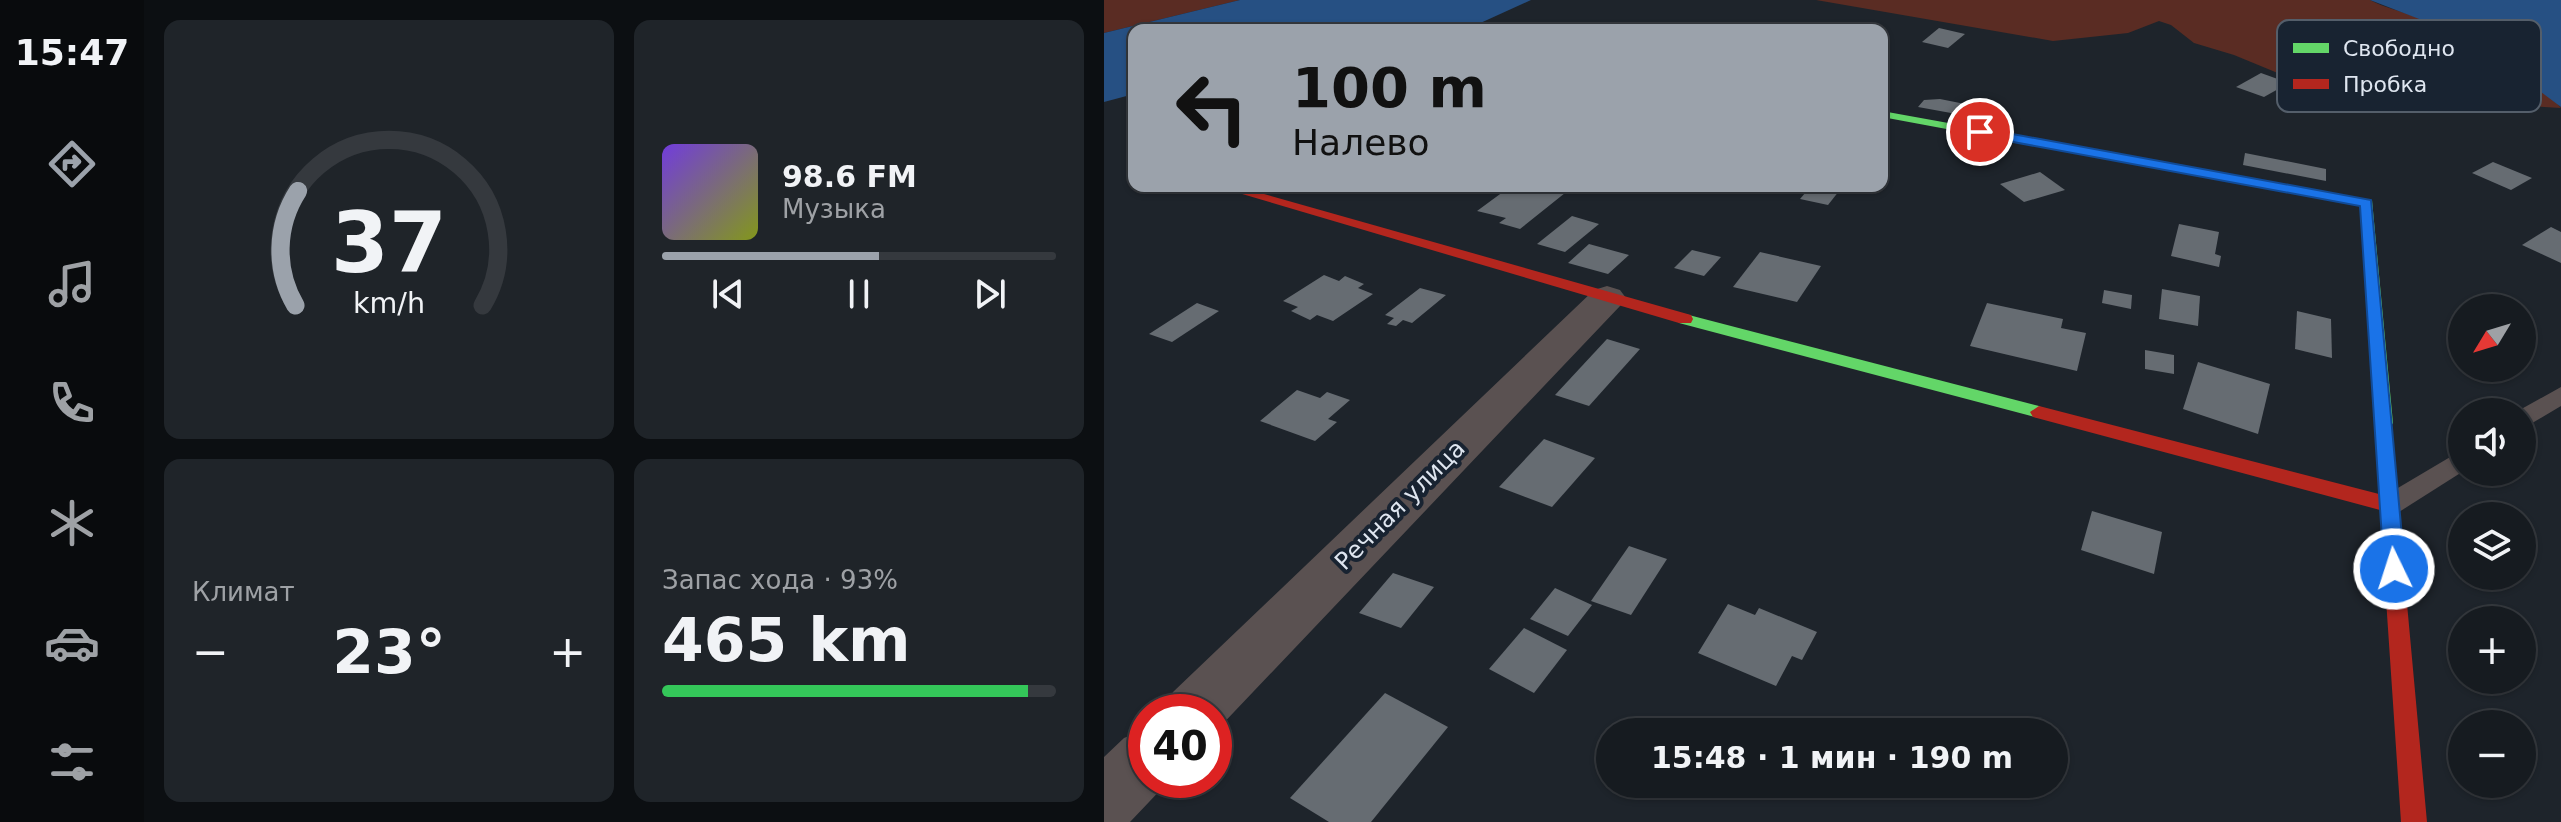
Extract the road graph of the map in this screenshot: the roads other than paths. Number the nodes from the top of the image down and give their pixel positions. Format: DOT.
graph roads {
  1 [pos="1888,115"];
  2 [pos="1243,192"];
  3 [pos="1607,298"];
  4 [pos="2561,395"];
  5 [pos="2536,411"];
  6 [pos="2448,468"];
  7 [pos="2390,505"];
  8 [pos="1212,694"];
  9 [pos="2414,822"];
  1 -- 7 [label="street"];
  2 -- 3 [label="street"];
  3 -- 7 [label="street"];
  3 -- 8 [label="street, Речная улица"];
  4 -- 5 [label="lane"];
  6 -- 7 [label="lane"];
  7 -- 9 [label="street"];
}
